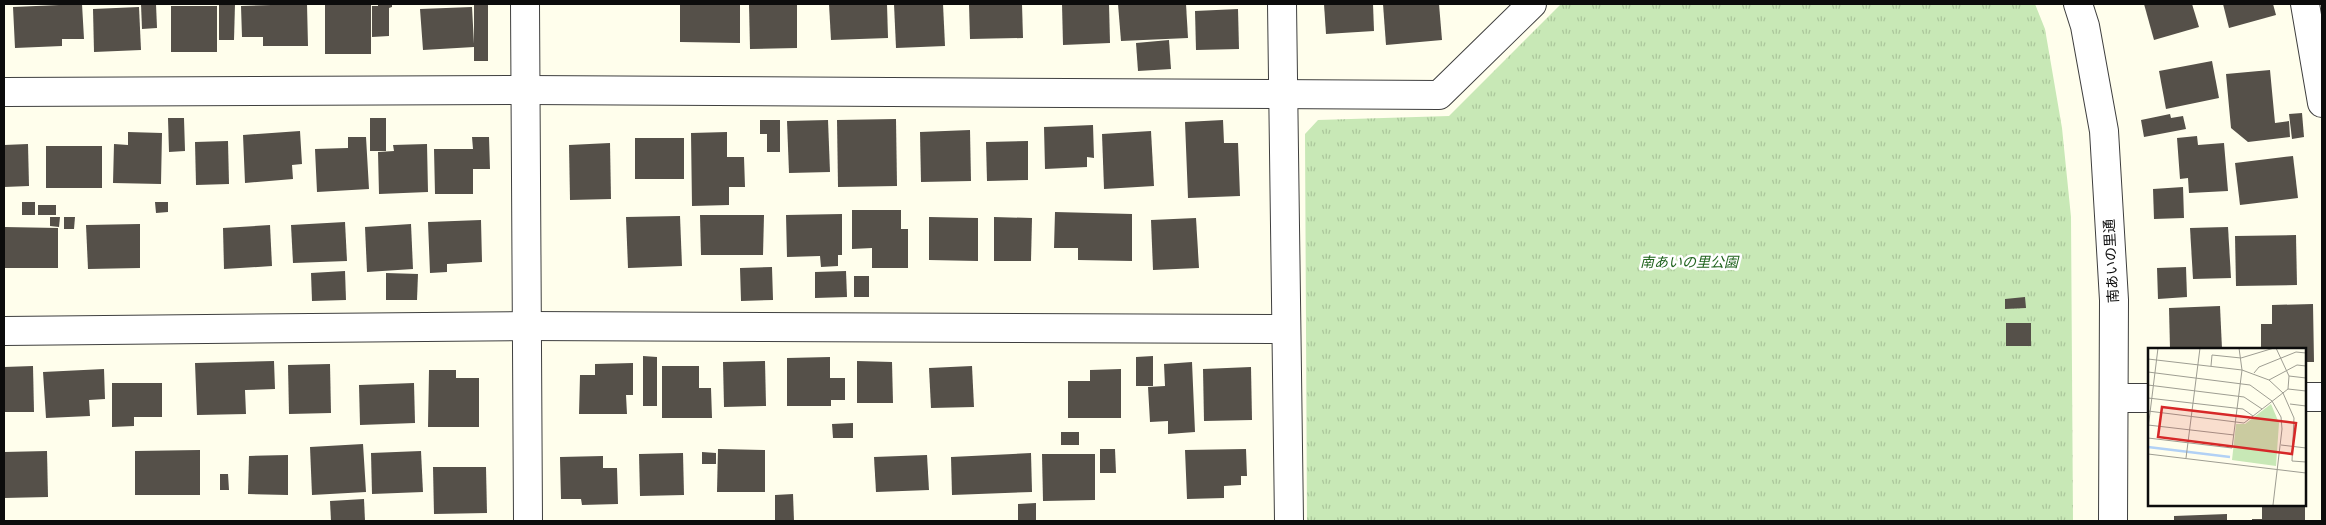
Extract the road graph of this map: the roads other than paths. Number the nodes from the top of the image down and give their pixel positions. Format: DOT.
graph roads {
  1 [pos="525,4"];
  2 [pos="1282,4"];
  3 [pos="1532,4"];
  4 [pos="2078,4"];
  5 [pos="2305,4"];
  6 [pos="526,90"];
  7 [pos="4,92"];
  8 [pos="1283,94"];
  9 [pos="2322,103"];
  10 [pos="527,326"];
  11 [pos="1286,329"];
  12 [pos="4,331"];
  13 [pos="2306,397"];
  14 [pos="2322,397"];
  15 [pos="2114,398"];
  16 [pos="2148,398"];
  17 [pos="528,521"];
  18 [pos="1289,521"];
  19 [pos="2113,521"];
  1 -- 6 [label="street"];
  2 -- 8 [label="street"];
  3 -- 8 [label="street"];
  4 -- 15 [label="street, 南あいの里通"];
  5 -- 9 [label="street"];
  6 -- 7 [label="street"];
  6 -- 8 [label="street"];
  6 -- 10 [label="street"];
  8 -- 11 [label="street"];
  10 -- 11 [label="street"];
  10 -- 12 [label="street"];
  10 -- 17 [label="street"];
  11 -- 18 [label="street"];
  13 -- 14 [label="street"];
  15 -- 16 [label="street"];
  15 -- 19 [label="street, 南あいの里通"];
}
